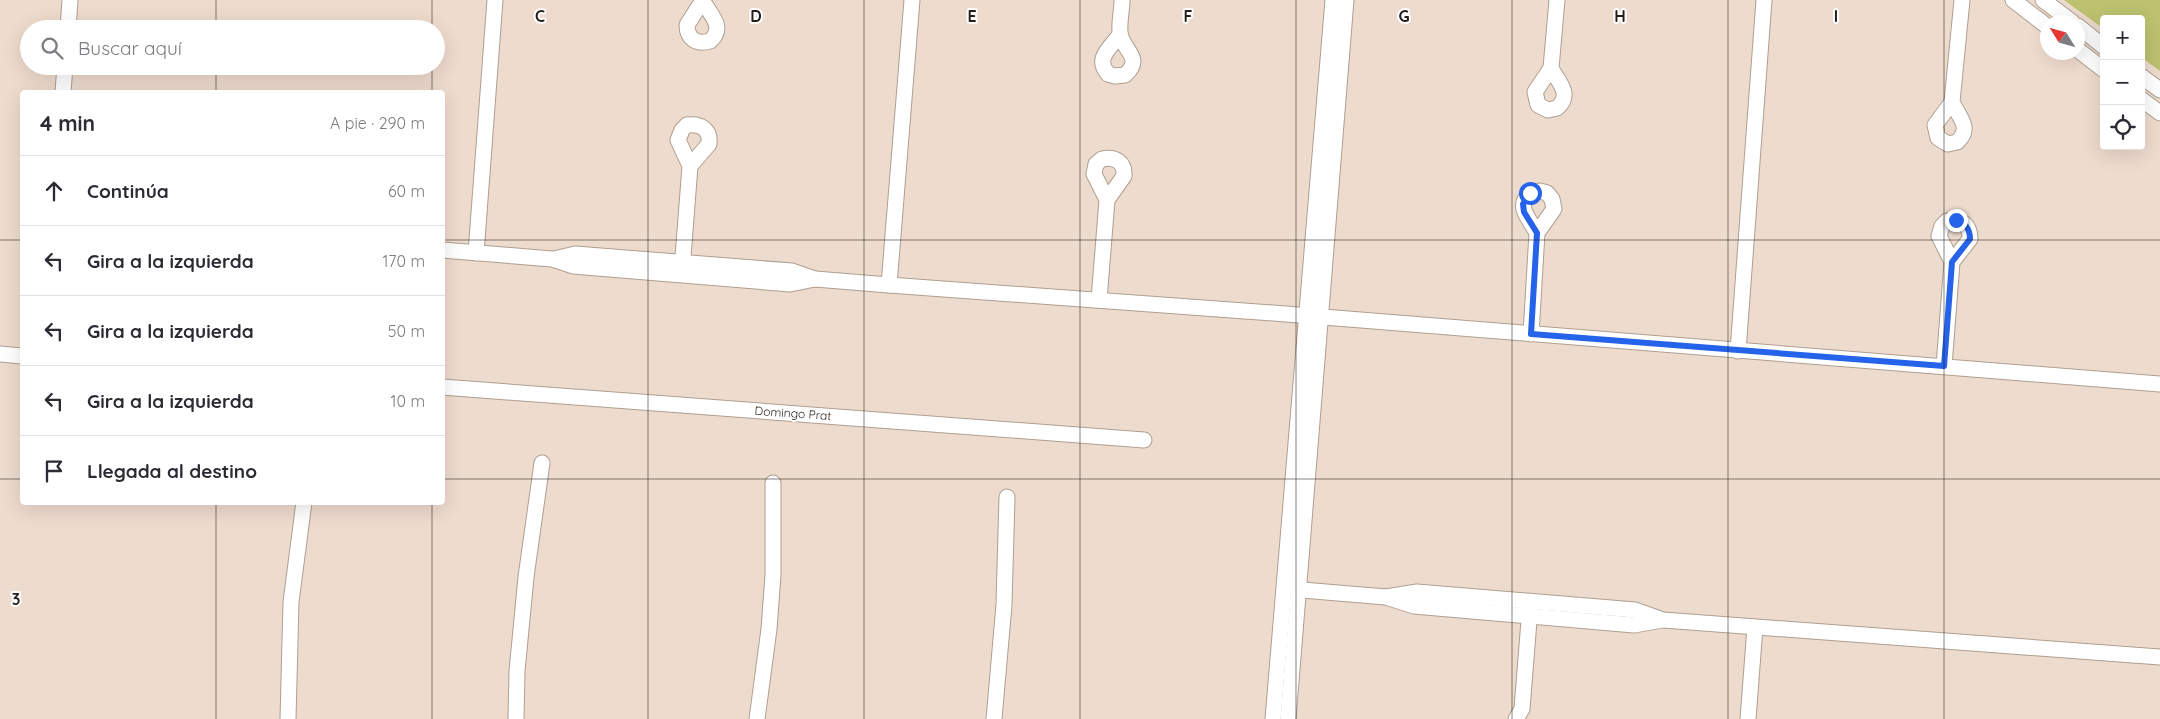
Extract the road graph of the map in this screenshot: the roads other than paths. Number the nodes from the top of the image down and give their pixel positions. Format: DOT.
graph roads {
  1 [pos="70,0"];
  2 [pos="495,0"];
  3 [pos="912,0"];
  4 [pos="1122,0"];
  5 [pos="1333,0"];
  6 [pos="1346,0"];
  7 [pos="1557,0"];
  8 [pos="1764,0"];
  9 [pos="1962,0"];
  10 [pos="2013,0"];
  11 [pos="2043,0"];
  12 [pos="2063,15"];
  13 [pos="69,20"];
  14 [pos="2040,21"];
  15 [pos="2085,32"];
  16 [pos="1120,34"];
  17 [pos="2100,44"];
  18 [pos="2085,55"];
  19 [pos="2100,67"];
  20 [pos="1551,68"];
  21 [pos="64,75"];
  22 [pos="2145,79"];
  23 [pos="63,90"];
  24 [pos="2160,90"];
  25 [pos="1952,102"];
  26 [pos="2145,102"];
  27 [pos="2160,114"];
  28 [pos="690,166"];
  29 [pos="1107,200"];
  30 [pos="1537,233"];
  31 [pos="445,250"];
  32 [pos="476,253"];
  33 [pos="1952,262"];
  34 [pos="682,269"];
  35 [pos="889,285"];
  36 [pos="1099,300"];
  37 [pos="1314,316"];
  38 [pos="1531,334"];
  39 [pos="1738,350"];
  40 [pos="0,354"];
  41 [pos="20,356"];
  42 [pos="1944,366"];
  43 [pos="2160,384"];
  44 [pos="445,387"];
  45 [pos="1144,440"];
  46 [pos="542,463"];
  47 [pos="773,483"];
  48 [pos="1007,497"];
  49 [pos="304,505"];
  50 [pos="1291,589"];
  51 [pos="1530,609"];
  52 [pos="1755,627"];
  53 [pos="2160,657"];
  54 [pos="1522,716"];
  55 [pos="288,719"];
  56 [pos="516,719"];
  57 [pos="757,719"];
  58 [pos="994,719"];
  59 [pos="1273,719"];
  60 [pos="1288,719"];
  61 [pos="1748,719"];
  1 -- 13 [label="street"];
  2 -- 32 [label="street"];
  3 -- 35 [label="street"];
  4 -- 16 [label="street"];
  5 -- 37 [label="street"];
  6 -- 37 [label="street"];
  7 -- 20 [label="street"];
  8 -- 39 [label="street"];
  9 -- 25 [label="street"];
  10 -- 14 [label="street"];
  11 -- 12 [label="street"];
  15 -- 17 [label="street"];
  18 -- 19 [label="street"];
  21 -- 23 [label="street"];
  22 -- 24 [label="street"];
  26 -- 27 [label="street"];
  28 -- 34 [label="street"];
  29 -- 36 [label="street"];
  30 -- 38 [label="street"];
  31 -- 32 [label="street"];
  32 -- 34 [label="street"];
  33 -- 42 [label="street"];
  34 -- 35 [label="street"];
  35 -- 36 [label="street"];
  36 -- 37 [label="street"];
  37 -- 38 [label="street"];
  37 -- 50 [label="street"];
  38 -- 39 [label="street"];
  39 -- 42 [label="street"];
  40 -- 41 [label="street"];
  42 -- 43 [label="street"];
  44 -- 45 [label="street, Domingo Prat"];
  46 -- 56 [label="street"];
  47 -- 57 [label="street"];
  48 -- 58 [label="street"];
  49 -- 55 [label="street"];
  50 -- 51 [label="street"];
  50 -- 59 [label="street"];
  50 -- 60 [label="street"];
  51 -- 52 [label="street"];
  51 -- 54 [label="street"];
  52 -- 53 [label="street"];
  52 -- 61 [label="street"];
}
